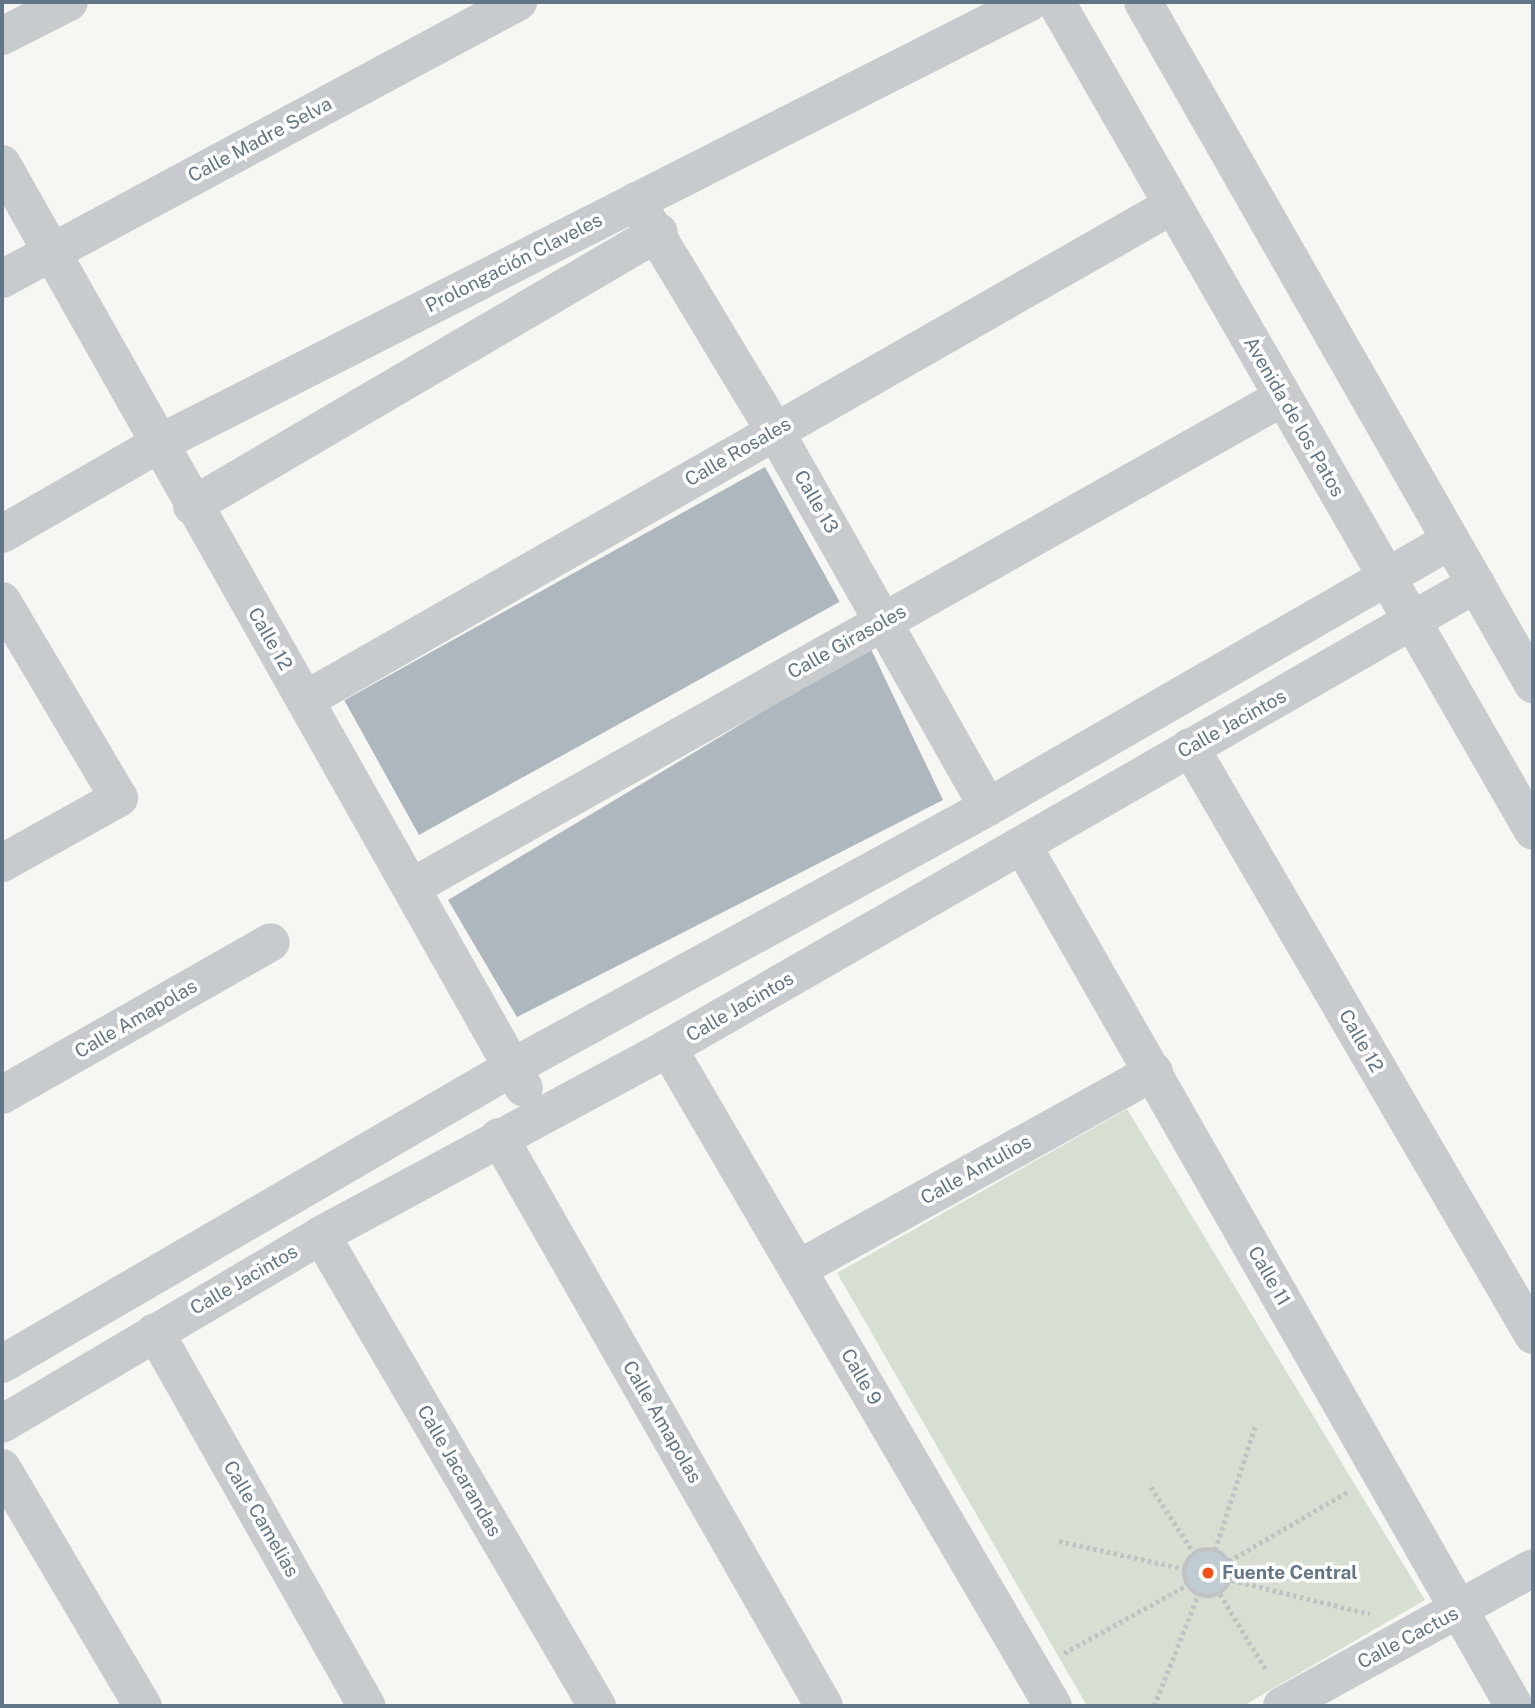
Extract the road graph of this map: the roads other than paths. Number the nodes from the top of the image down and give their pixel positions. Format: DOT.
graph roads {
  1 [pos="69,2"];
  2 [pos="518,2"];
  3 [pos="1030,2"];
  4 [pos="1056,2"];
  5 [pos="1143,2"];
  6 [pos="2,36"];
  7 [pos="2,164"];
  8 [pos="636,201"];
  9 [pos="1171,206"];
  10 [pos="659,232"];
  11 [pos="52,252"];
  12 [pos="2,279"];
  13 [pos="1283,397"];
  14 [pos="775,431"];
  15 [pos="159,443"];
  16 [pos="192,506"];
  17 [pos="2,534"];
  18 [pos="1451,540"];
  19 [pos="1386,575"];
  20 [pos="1476,584"];
  21 [pos="2,601"];
  22 [pos="884,622"];
  23 [pos="1413,624"];
  24 [pos="1533,684"];
  25 [pos="305,700"];
  26 [pos="1190,747"];
  27 [pos="988,807"];
  28 [pos="1533,831"];
  29 [pos="1023,846"];
  30 [pos="2,863"];
  31 [pos="411,887"];
  32 [pos="271,942"];
  33 [pos="668,1048"];
  34 [pos="513,1067"];
  35 [pos="1154,1072"];
  36 [pos="2,1095"];
  37 [pos="539,1114"];
  38 [pos="499,1137"];
  39 [pos="321,1235"];
  40 [pos="797,1269"];
  41 [pos="155,1332"];
  42 [pos="1533,1335"];
  43 [pos="2,1364"];
  44 [pos="2,1424"];
  45 [pos="2,1468"];
  46 [pos="1533,1569"];
  47 [pos="1460,1611"];
  48 [pos="1282,1698"];
  49 [pos="143,1706"];
  50 [pos="367,1706"];
  51 [pos="597,1706"];
  52 [pos="824,1706"];
  53 [pos="1053,1706"];
  54 [pos="1514,1706"];
  1 -- 6 [label="street"];
  2 -- 11 [label="street, Calle Madre Selva"];
  3 -- 8 [label="street, Prolongación Claveles"];
  4 -- 9 [label="street, Avenida de los Patos"];
  5 -- 18 [label="street"];
  7 -- 11 [label="street, Calle 12"];
  8 -- 10 [label="street, Calle 13"];
  8 -- 15 [label="street, Prolongación Claveles"];
  9 -- 13 [label="street, Avenida de los Patos"];
  9 -- 14 [label="street, Calle Rosales"];
  10 -- 14 [label="street, Calle 13"];
  10 -- 16 [label="street"];
  11 -- 12 [label="street, Calle Madre Selva"];
  11 -- 15 [label="street, Calle 12"];
  13 -- 19 [label="street, Avenida de los Patos"];
  13 -- 22 [label="street, Calle Girasoles"];
  14 -- 22 [label="street, Calle 13"];
  14 -- 25 [label="street, Calle Rosales"];
  15 -- 16 [label="street, Calle 12"];
  15 -- 17 [label="street, Prolongación Claveles"];
  16 -- 25 [label="street, Calle 12"];
  18 -- 19 [label="street"];
  18 -- 20 [label="street"];
  19 -- 23 [label="street, Avenida de los Patos"];
  19 -- 27 [label="street"];
  20 -- 23 [label="street, Calle Jacintos"];
  20 -- 24 [label="street"];
  21 -- 30 [label="street"];
  22 -- 27 [label="street, Calle 13"];
  22 -- 31 [label="street, Calle Girasoles"];
  23 -- 26 [label="street, Calle Jacintos"];
  23 -- 28 [label="street, Avenida de los Patos"];
  25 -- 31 [label="street, Calle 12"];
  26 -- 29 [label="street, Calle Jacintos"];
  26 -- 42 [label="street, Calle 12"];
  27 -- 34 [label="street"];
  29 -- 33 [label="street, Calle Jacintos"];
  29 -- 35 [label="street, Calle 11"];
  31 -- 34 [label="street, Calle 12"];
  32 -- 36 [label="street, Calle Amapolas"];
  33 -- 37 [label="street, Calle Jacintos"];
  33 -- 40 [label="street, Calle 9"];
  34 -- 37 [label="street, Calle 12"];
  34 -- 43 [label="street"];
  35 -- 40 [label="street, Calle Antulios"];
  35 -- 47 [label="street, Calle 11"];
  37 -- 38 [label="street, Calle Jacintos"];
  38 -- 39 [label="street, Calle Jacintos"];
  38 -- 52 [label="street, Calle Amapolas"];
  39 -- 41 [label="street, Calle Jacintos"];
  39 -- 51 [label="street, Calle Jacarandas"];
  40 -- 53 [label="street, Calle 9"];
  41 -- 44 [label="street, Calle Jacintos"];
  41 -- 50 [label="street, Calle Camelias"];
  45 -- 49 [label="street"];
  46 -- 47 [label="street, Calle Cactus"];
  47 -- 48 [label="street, Calle Cactus"];
  47 -- 54 [label="street, Calle 11"];
}
